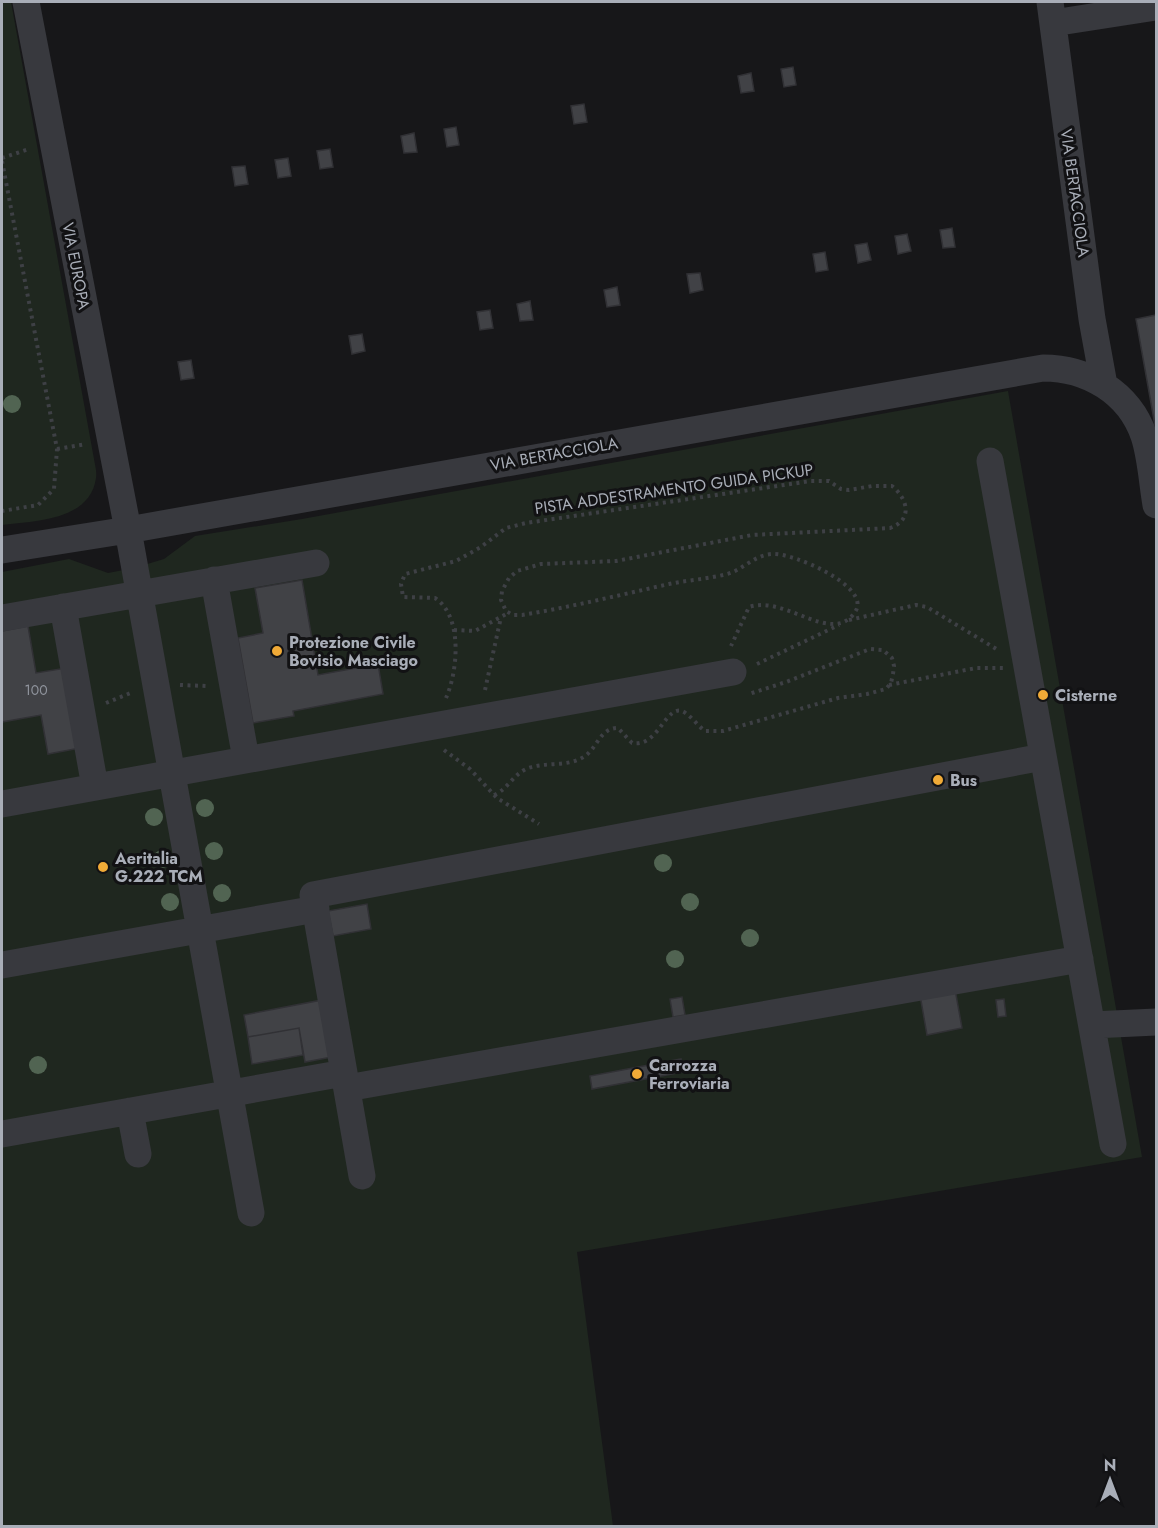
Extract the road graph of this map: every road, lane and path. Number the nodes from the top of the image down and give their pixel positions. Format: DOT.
graph roads {
  1 [pos="26,2"];
  2 [pos="1156,7"];
  3 [pos="1051,12"];
  4 [pos="2,161"];
  5 [pos="1104,385"];
  6 [pos="990,461"];
  7 [pos="1156,505"];
  8 [pos="2,510"];
  9 [pos="128,530"];
  10 [pos="2,550"];
  11 [pos="316,563"];
  12 [pos="214,580"];
  13 [pos="140,593"];
  14 [pos="63,607"];
  15 [pos="501,617"];
  16 [pos="2,618"];
  17 [pos="454,630"];
  18 [pos="1028,668"];
  19 [pos="733,672"];
  20 [pos="156,683"];
  21 [pos="890,685"];
  22 [pos="234,687"];
  23 [pos="82,712"];
  24 [pos="480,718"];
  25 [pos="437,737"];
  26 [pos="1043,757"];
  27 [pos="246,759"];
  28 [pos="172,773"];
  29 [pos="95,787"];
  30 [pos="2,804"];
  31 [pos="543,826"];
  32 [pos="316,909"];
  33 [pos="200,930"];
  34 [pos="1080,959"];
  35 [pos="2,965"];
  36 [pos="1156,1022"];
  37 [pos="1092,1024"];
  38 [pos="346,1080"];
  39 [pos="229,1093"];
  40 [pos="130,1111"];
  41 [pos="2,1134"];
  42 [pos="1113,1144"];
  43 [pos="138,1154"];
  44 [pos="362,1176"];
  45 [pos="251,1213"];
  1 -- 9 [label="street, VIA EUROPA"];
  2 -- 3 [label="street"];
  3 -- 5 [label="street, VIA BERTACCIOLA"];
  4 -- 8 [label="path"];
  5 -- 7 [label="street, VIA BERTACCIOLA"];
  5 -- 9 [label="street, VIA BERTACCIOLA"];
  6 -- 18 [label="street"];
  9 -- 10 [label="street, VIA BERTACCIOLA"];
  9 -- 13 [label="street, VIA EUROPA"];
  11 -- 12 [label="street"];
  12 -- 13 [label="street"];
  12 -- 22 [label="street"];
  13 -- 14 [label="street"];
  13 -- 20 [label="street, VIA EUROPA"];
  14 -- 16 [label="street"];
  14 -- 23 [label="street"];
  15 -- 17 [label="path, PISTA ADDESTRAMENTO GUIDA PICKUP"];
  15 -- 17 [label="path, PISTA ADDESTRAMENTO GUIDA PICKUP"];
  15 -- 24 [label="path"];
  17 -- 25 [label="path, PISTA ADDESTRAMENTO GUIDA PICKUP"];
  18 -- 19 [label="path"];
  18 -- 21 [label="path"];
  18 -- 26 [label="street"];
  19 -- 24 [label="street"];
  20 -- 22 [label="path"];
  20 -- 23 [label="path"];
  20 -- 28 [label="street, VIA EUROPA"];
  22 -- 27 [label="street"];
  23 -- 29 [label="street"];
  24 -- 25 [label="street"];
  25 -- 27 [label="street"];
  25 -- 31 [label="path"];
  26 -- 32 [label="street"];
  26 -- 34 [label="street"];
  27 -- 28 [label="street"];
  28 -- 29 [label="street"];
  28 -- 33 [label="street, VIA EUROPA"];
  29 -- 30 [label="street"];
  32 -- 33 [label="street"];
  32 -- 38 [label="street"];
  33 -- 35 [label="street"];
  33 -- 39 [label="street, VIA EUROPA"];
  34 -- 37 [label="street"];
  34 -- 38 [label="street"];
  36 -- 37 [label="street"];
  37 -- 42 [label="street"];
  38 -- 39 [label="street"];
  38 -- 44 [label="street"];
  39 -- 40 [label="street"];
  39 -- 45 [label="street, VIA EUROPA"];
  40 -- 41 [label="street"];
  40 -- 43 [label="street"];
}
